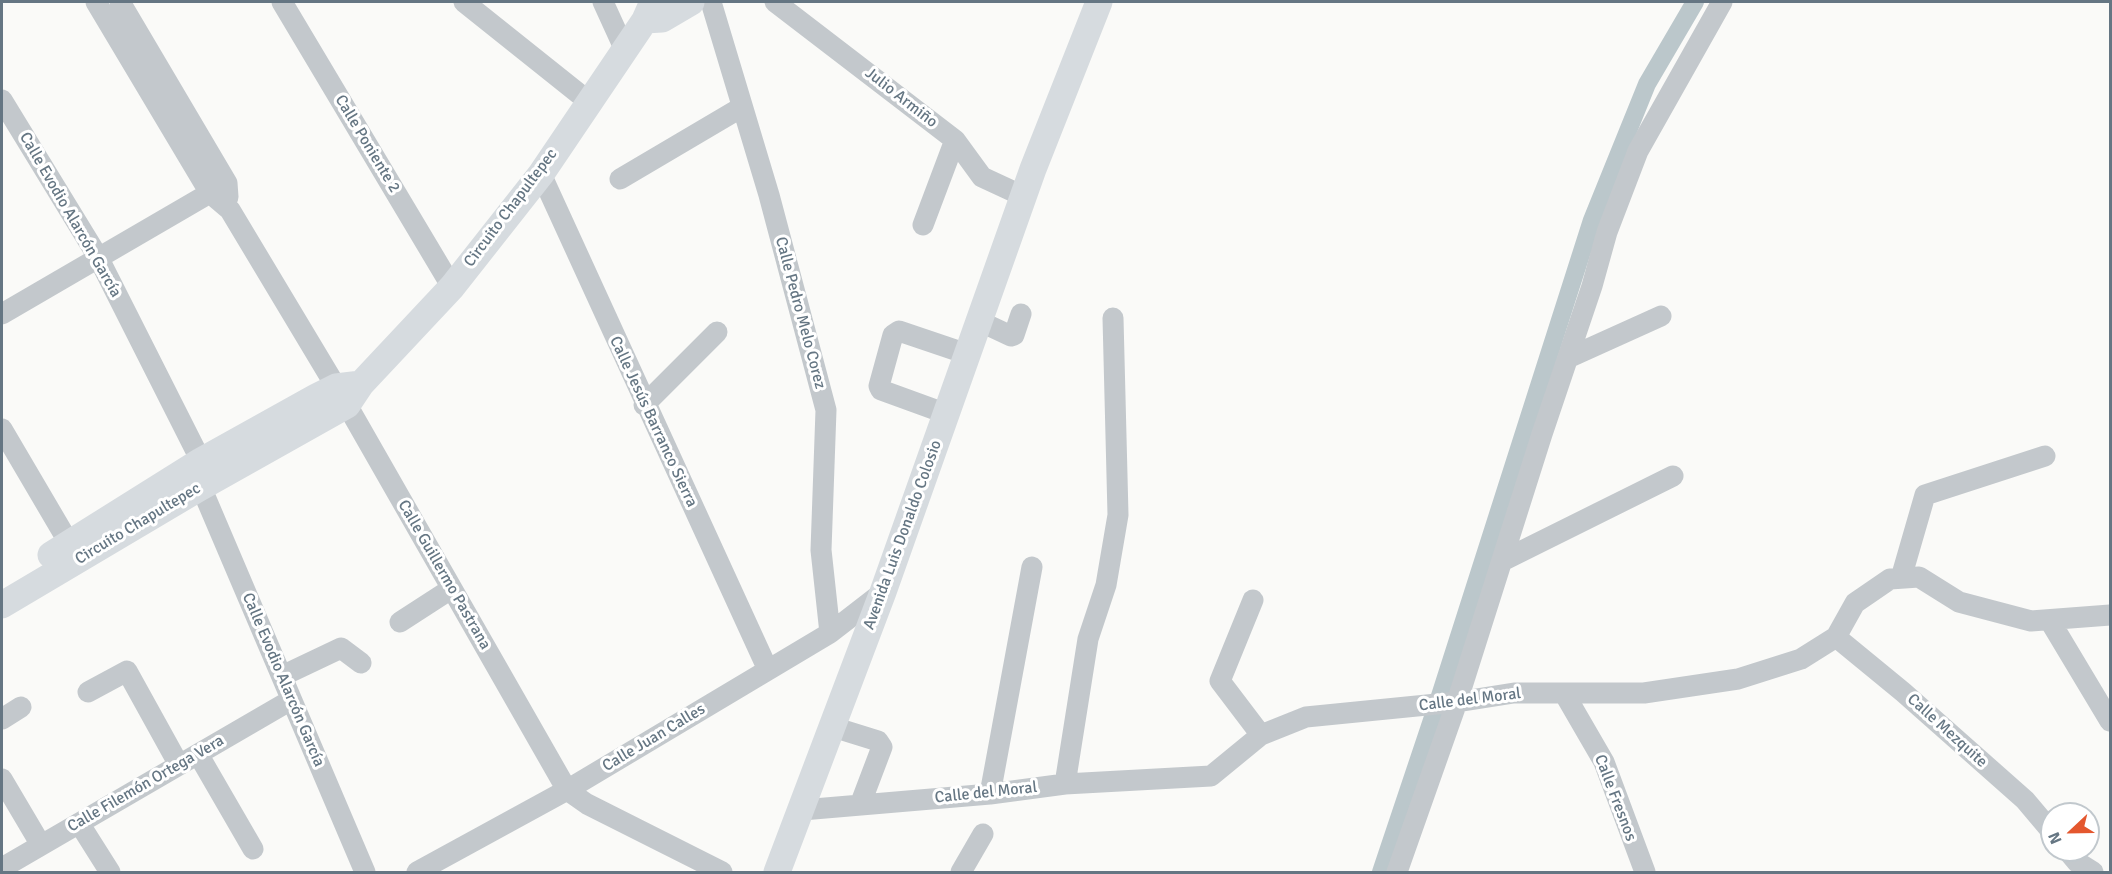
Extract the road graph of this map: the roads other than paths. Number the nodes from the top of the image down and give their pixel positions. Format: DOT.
graph roads {
  1 [pos="96,2"];
  2 [pos="120,2"];
  3 [pos="282,2"];
  4 [pos="464,2"];
  5 [pos="603,2"];
  6 [pos="691,2"];
  7 [pos="711,2"];
  8 [pos="775,2"];
  9 [pos="1099,2"];
  10 [pos="1722,2"];
  11 [pos="651,11"];
  12 [pos="127,34"];
  13 [pos="624,48"];
  14 [pos="2,100"];
  15 [pos="588,101"];
  16 [pos="742,107"];
  17 [pos="955,140"];
  18 [pos="541,174"];
  19 [pos="620,179"];
  20 [pos="218,188"];
  21 [pos="1023,196"];
  22 [pos="923,225"];
  23 [pos="98,257"];
  24 [pos="452,287"];
  25 [pos="2,314"];
  26 [pos="1021,314"];
  27 [pos="1660,316"];
  28 [pos="1113,318"];
  29 [pos="979,321"];
  30 [pos="717,332"];
  31 [pos="967,354"];
  32 [pos="1568,358"];
  33 [pos="348,392"];
  34 [pos="644,405"];
  35 [pos="947,414"];
  36 [pos="2,429"];
  37 [pos="2045,456"];
  38 [pos="201,474"];
  39 [pos="1673,476"];
  40 [pos="69,543"];
  41 [pos="1502,561"];
  42 [pos="1032,567"];
  43 [pos="1901,578"];
  44 [pos="2,585"];
  45 [pos="451,589"];
  46 [pos="883,592"];
  47 [pos="1253,600"];
  48 [pos="2,605"];
  49 [pos="2110,615"];
  50 [pos="2050,621"];
  51 [pos="400,622"];
  52 [pos="830,633"];
  53 [pos="1836,637"];
  54 [pos="361,663"];
  55 [pos="768,670"];
  56 [pos="282,676"];
  57 [pos="88,693"];
  58 [pos="1564,693"];
  59 [pos="291,700"];
  60 [pos="1446,703"];
  61 [pos="21,707"];
  62 [pos="2,719"];
  63 [pos="2110,721"];
  64 [pos="833,727"];
  65 [pos="1261,735"];
  66 [pos="198,754"];
  67 [pos="179,765"];
  68 [pos="2,779"];
  69 [pos="1059,785"];
  70 [pos="567,790"];
  71 [pos="997,793"];
  72 [pos="860,805"];
  73 [pos="802,810"];
  74 [pos="2040,818"];
  75 [pos="79,823"];
  76 [pos="983,834"];
  77 [pos="41,845"];
  78 [pos="254,849"];
  79 [pos="2,868"];
  80 [pos="110,873"];
  81 [pos="365,873"];
  82 [pos="417,873"];
  83 [pos="722,873"];
  84 [pos="777,873"];
  85 [pos="961,873"];
  86 [pos="1397,873"];
  87 [pos="1645,873"];
  1 -- 12 [label="street, Calle Guillermo Pastrana"];
  2 -- 12 [label="street, Calle Guillermo Pastrana"];
  3 -- 24 [label="street, Calle Poniente 2"];
  4 -- 15 [label="street"];
  5 -- 13 [label="street"];
  6 -- 11 [label="main road, Circuito Chapultepec"];
  7 -- 16 [label="street, Calle Pedro Melo Corez"];
  8 -- 17 [label="street, Julio Armiño"];
  9 -- 21 [label="main road, Avenida Luis Donaldo Colosio"];
  10 -- 32 [label="street"];
  11 -- 13 [label="main road, Circuito Chapultepec"];
  12 -- 20 [label="street, Calle Guillermo Pastrana"];
  13 -- 15 [label="main road, Circuito Chapultepec"];
  14 -- 23 [label="street, Calle Evodio Alarcón García"];
  15 -- 18 [label="main road, Circuito Chapultepec"];
  16 -- 19 [label="street"];
  16 -- 52 [label="street, Calle Pedro Melo Corez"];
  17 -- 21 [label="street, Julio Armiño"];
  17 -- 22 [label="street"];
  18 -- 24 [label="main road, Circuito Chapultepec"];
  18 -- 34 [label="street, Calle Jesús Barranco Sierra"];
  20 -- 23 [label="street"];
  20 -- 33 [label="street, Calle Guillermo Pastrana"];
  21 -- 29 [label="main road, Avenida Luis Donaldo Colosio"];
  23 -- 25 [label="street"];
  23 -- 38 [label="street, Calle Evodio Alarcón García"];
  24 -- 33 [label="main road, Circuito Chapultepec"];
  26 -- 29 [label="street"];
  27 -- 32 [label="street"];
  28 -- 69 [label="street"];
  29 -- 31 [label="main road, Avenida Luis Donaldo Colosio"];
  30 -- 34 [label="street"];
  31 -- 35 [label="main road, Avenida Luis Donaldo Colosio"];
  31 -- 35 [label="street"];
  32 -- 41 [label="street"];
  33 -- 38 [label="main road, Circuito Chapultepec"];
  33 -- 45 [label="street, Calle Guillermo Pastrana"];
  34 -- 55 [label="street, Calle Jesús Barranco Sierra"];
  35 -- 46 [label="main road, Avenida Luis Donaldo Colosio"];
  36 -- 40 [label="street"];
  37 -- 43 [label="street"];
  38 -- 40 [label="main road, Circuito Chapultepec"];
  38 -- 48 [label="main road, Circuito Chapultepec"];
  38 -- 56 [label="street, Calle Evodio Alarcón García"];
  39 -- 41 [label="street"];
  40 -- 44 [label="main road, Circuito Chapultepec"];
  41 -- 60 [label="street"];
  42 -- 71 [label="street"];
  43 -- 50 [label="street"];
  43 -- 53 [label="street, Calle del Moral"];
  45 -- 51 [label="street"];
  45 -- 70 [label="street, Calle Guillermo Pastrana"];
  46 -- 52 [label="street, Calle Juan Calles"];
  46 -- 64 [label="main road, Avenida Luis Donaldo Colosio"];
  47 -- 65 [label="street"];
  49 -- 50 [label="street"];
  50 -- 63 [label="street"];
  52 -- 55 [label="street, Calle Juan Calles"];
  53 -- 58 [label="street, Calle del Moral"];
  53 -- 74 [label="street, Calle Mezquite"];
  54 -- 56 [label="street"];
  55 -- 70 [label="street, Calle Juan Calles"];
  56 -- 59 [label="street, Calle Evodio Alarcón García"];
  57 -- 67 [label="street"];
  58 -- 60 [label="street, Calle del Moral"];
  58 -- 87 [label="street, Calle Fresnos"];
  59 -- 66 [label="street, Calle Filemón Ortega Vera"];
  59 -- 81 [label="street, Calle Evodio Alarcón García"];
  60 -- 65 [label="street, Calle del Moral"];
  60 -- 86 [label="street"];
  61 -- 62 [label="street"];
  64 -- 72 [label="street"];
  64 -- 73 [label="main road, Avenida Luis Donaldo Colosio"];
  65 -- 69 [label="street, Calle del Moral"];
  66 -- 67 [label="street, Calle Filemón Ortega Vera"];
  66 -- 78 [label="street"];
  67 -- 75 [label="street, Calle Filemón Ortega Vera"];
  68 -- 77 [label="street"];
  69 -- 71 [label="street, Calle del Moral"];
  70 -- 82 [label="street, Calle Juan Calles"];
  70 -- 83 [label="street, Calle Guillermo Pastrana"];
  71 -- 72 [label="street, Calle del Moral"];
  72 -- 73 [label="street, Calle del Moral"];
  73 -- 84 [label="main road, Avenida Luis Donaldo Colosio"];
  75 -- 77 [label="street, Calle Filemón Ortega Vera"];
  75 -- 80 [label="street"];
  76 -- 85 [label="street"];
  77 -- 79 [label="street, Calle Filemón Ortega Vera"];
}
